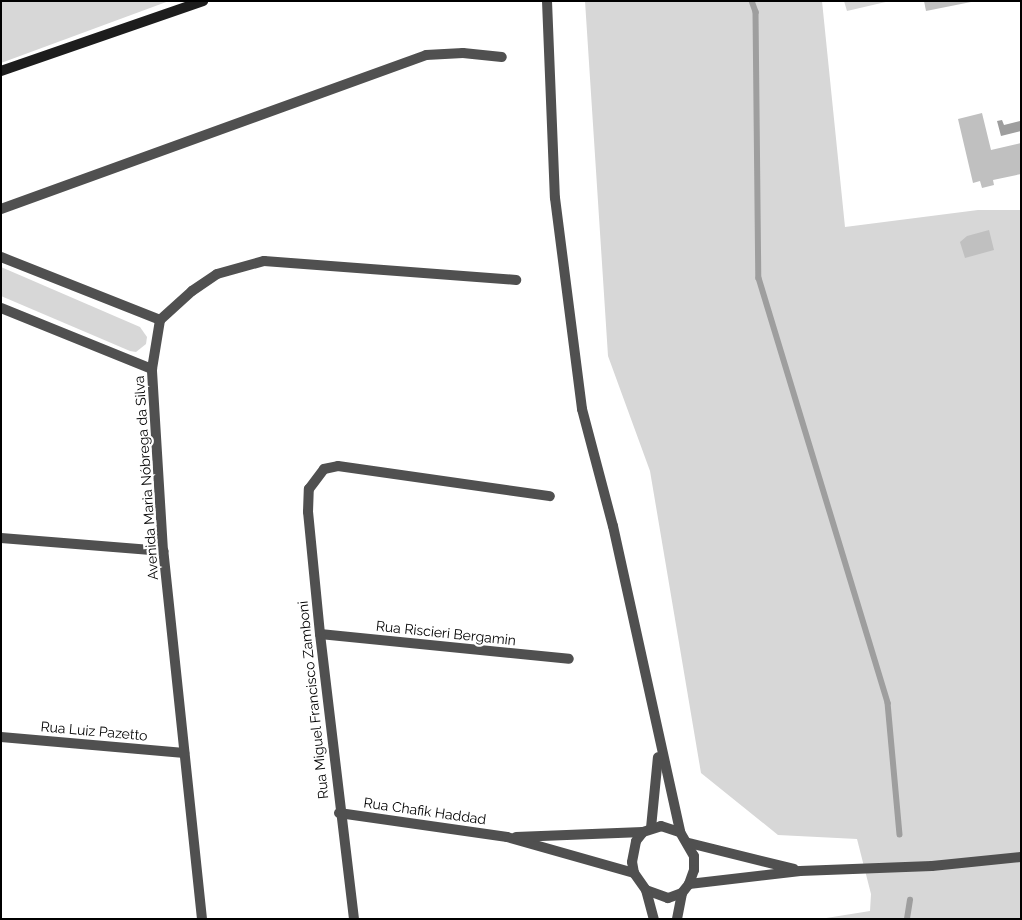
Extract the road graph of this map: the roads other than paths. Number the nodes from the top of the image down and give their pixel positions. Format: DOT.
graph roads {
  1 [pos="202,1"];
  2 [pos="546,1"];
  3 [pos="502,57"];
  4 [pos="1,71"];
  5 [pos="1,209"];
  6 [pos="1,257"];
  7 [pos="516,280"];
  8 [pos="1,308"];
  9 [pos="160,320"];
  10 [pos="152,368"];
  11 [pos="550,496"];
  12 [pos="1,538"];
  13 [pos="163,551"];
  14 [pos="320,634"];
  15 [pos="569,659"];
  16 [pos="1,737"];
  17 [pos="659,748"];
  18 [pos="184,753"];
  19 [pos="339,813"];
  20 [pos="647,830"];
  21 [pos="680,832"];
  22 [pos="508,837"];
  23 [pos="689,843"];
  24 [pos="1021,857"];
  25 [pos="800,871"];
  26 [pos="634,873"];
  27 [pos="689,884"];
  28 [pos="646,890"];
  29 [pos="682,893"];
  30 [pos="202,919"];
  31 [pos="354,919"];
  32 [pos="654,919"];
  33 [pos="677,919"];
  1 -- 4 [label="street"];
  2 -- 17 [label="street"];
  3 -- 5 [label="street"];
  6 -- 9 [label="street"];
  7 -- 9 [label="street"];
  8 -- 10 [label="street"];
  9 -- 10 [label="street, Avenida Maria Nóbrega da Silva"];
  10 -- 13 [label="street, Avenida Maria Nóbrega da Silva"];
  11 -- 14 [label="street, Rua Miguel Francisco Zamboni"];
  12 -- 13 [label="street"];
  13 -- 18 [label="street, Avenida Maria Nóbrega da Silva"];
  14 -- 15 [label="street, Rua Riscieri Bergamin"];
  14 -- 19 [label="street, Rua Miguel Francisco Zamboni"];
  16 -- 18 [label="street, Rua Luiz Pazetto"];
  17 -- 20 [label="street"];
  17 -- 21 [label="street"];
  18 -- 30 [label="street, Avenida Maria Nóbrega da Silva"];
  19 -- 22 [label="street, Rua Chafik Haddad"];
  19 -- 31 [label="street, Rua Miguel Francisco Zamboni"];
  20 -- 21 [label="street"];
  20 -- 22 [label="street, Rua Chafik Haddad"];
  20 -- 26 [label="street"];
  21 -- 23 [label="street"];
  22 -- 26 [label="street, Rua Chafik Haddad"];
  23 -- 25 [label="street"];
  23 -- 27 [label="street"];
  24 -- 25 [label="street"];
  25 -- 27 [label="street"];
  26 -- 28 [label="street"];
  27 -- 29 [label="street"];
  28 -- 29 [label="street"];
  28 -- 32 [label="street"];
  29 -- 33 [label="street"];
}
